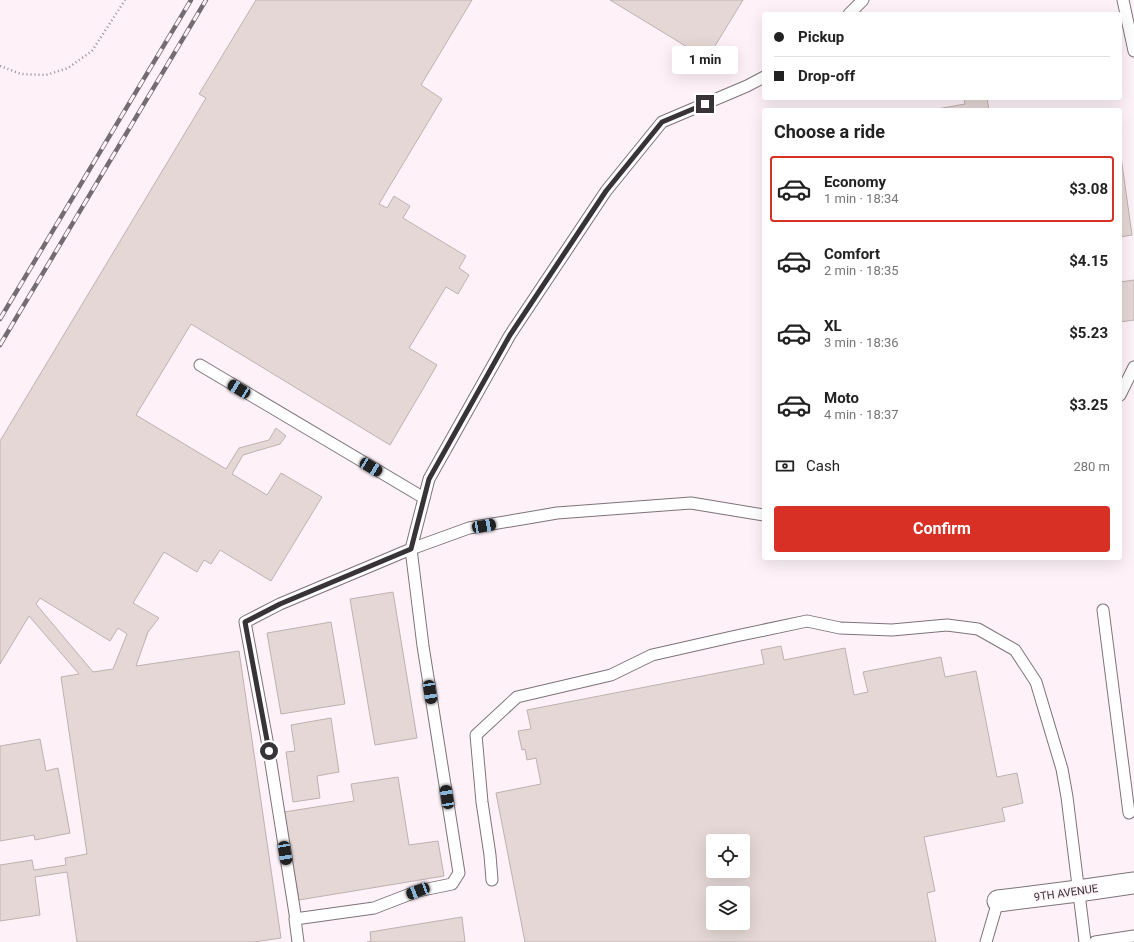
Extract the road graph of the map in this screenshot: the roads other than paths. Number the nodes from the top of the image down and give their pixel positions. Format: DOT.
graph roads {
  1 [pos="864,0"];
  2 [pos="1123,0"];
  3 [pos="851,12"];
  4 [pos="1134,51"];
  5 [pos="762,78"];
  6 [pos="200,365"];
  7 [pos="1134,367"];
  8 [pos="1122,392"];
  9 [pos="424,498"];
  10 [pos="762,515"];
  11 [pos="411,549"];
  12 [pos="1103,610"];
  13 [pos="1129,813"];
  14 [pos="492,880"];
  15 [pos="1134,883"];
  16 [pos="1078,892"];
  17 [pos="998,901"];
  18 [pos="296,920"];
  19 [pos="1134,936"];
  20 [pos="298,942"];
  21 [pos="986,942"];
  22 [pos="1085,942"];
  23 [pos="1095,942"];
  1 -- 3 [label="lane"];
  2 -- 4 [label="lane"];
  5 -- 9 [label="lane"];
  6 -- 9 [label="lane"];
  7 -- 8 [label="lane"];
  9 -- 11 [label="lane"];
  10 -- 11 [label="lane"];
  11 -- 18 [label="lane"];
  11 -- 18 [label="lane"];
  12 -- 13 [label="lane"];
  14 -- 16 [label="lane"];
  15 -- 16 [label="street, 9TH AVENUE"];
  16 -- 17 [label="street, 9TH AVENUE"];
  16 -- 22 [label="lane"];
  17 -- 21 [label="lane"];
  18 -- 20 [label="lane"];
  19 -- 23 [label="lane"];
}
